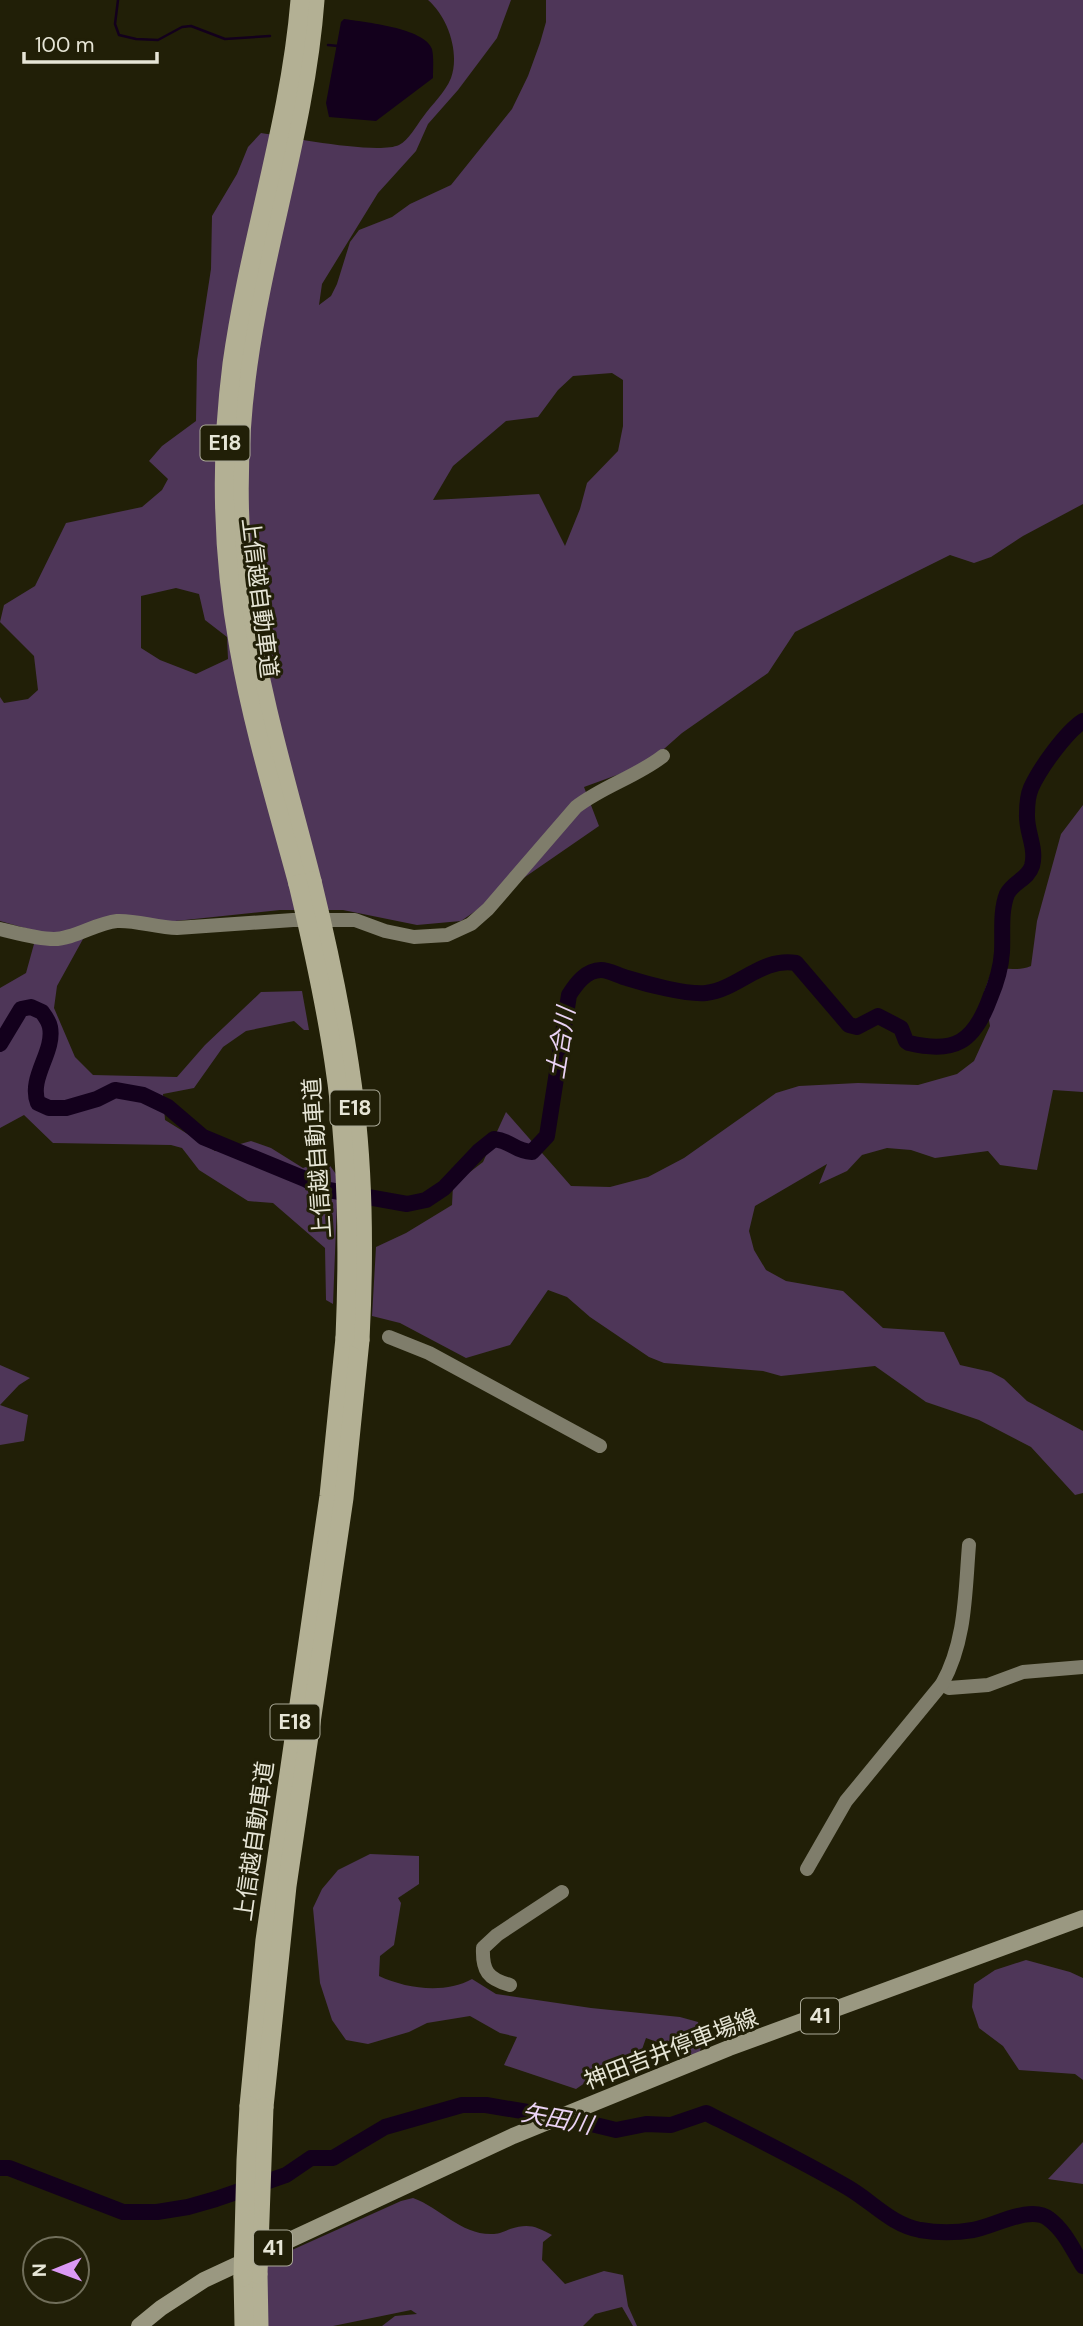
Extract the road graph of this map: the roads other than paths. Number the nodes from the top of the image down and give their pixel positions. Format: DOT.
graph roads {
  1 [pos="300,0"];
  2 [pos="315,0"];
  3 [pos="663,756"];
  4 [pos="305,883"];
  5 [pos="0,929"];
  6 [pos="389,1337"];
  7 [pos="600,1446"];
  8 [pos="969,1545"];
  9 [pos="1083,1667"];
  10 [pos="942,1684"];
  11 [pos="807,1869"];
  12 [pos="562,1892"];
  13 [pos="1083,1918"];
  14 [pos="510,1985"];
  15 [pos="251,2275"];
  16 [pos="139,2326"];
  17 [pos="244,2326"];
  18 [pos="259,2326"];
  1 -- 4 [label="highway, 上信越自動車道 / E18"];
  2 -- 4 [label="highway, 上信越自動車道 / E18"];
  3 -- 5 [label="street"];
  4 -- 15 [label="highway, 上信越自動車道 / E18, bridge"];
  6 -- 7 [label="street"];
  8 -- 10 [label="street"];
  9 -- 10 [label="street"];
  10 -- 11 [label="street"];
  12 -- 14 [label="street"];
  13 -- 16 [label="main road, 神田吉井停車場線 / 41"];
  15 -- 17 [label="highway, 上信越自動車道 / E18"];
  15 -- 18 [label="highway, 上信越自動車道 / E18"];
}
